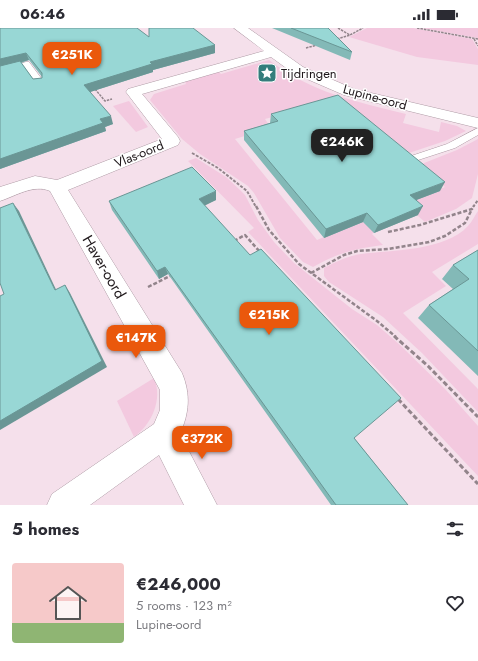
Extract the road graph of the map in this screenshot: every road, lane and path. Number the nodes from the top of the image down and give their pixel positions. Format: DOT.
graph roads {
  1 [pos="240,28"];
  2 [pos="338,28"];
  3 [pos="363,28"];
  4 [pos="417,28"];
  5 [pos="350,35"];
  6 [pos="335,39"];
  7 [pos="474,39"];
  8 [pos="478,39"];
  9 [pos="321,44"];
  10 [pos="478,46"];
  11 [pos="277,54"];
  12 [pos="0,72"];
  13 [pos="40,84"];
  14 [pos="91,84"];
  15 [pos="133,92"];
  16 [pos="478,123"];
  17 [pos="478,131"];
  18 [pos="172,141"];
  19 [pos="412,160"];
  20 [pos="57,187"];
  21 [pos="0,194"];
  22 [pos="478,200"];
  23 [pos="472,209"];
  24 [pos="388,232"];
  25 [pos="231,242"];
  26 [pos="261,252"];
  27 [pos="178,271"];
  28 [pos="311,273"];
  29 [pos="124,300"];
  30 [pos="397,397"];
  31 [pos="478,417"];
  32 [pos="164,434"];
  33 [pos="478,484"];
  34 [pos="63,505"];
  35 [pos="201,505"];
  1 -- 11 [label="street, Lupine-oord"];
  2 -- 5 [label="path"];
  3 -- 5 [label="path"];
  4 -- 7 [label="path"];
  5 -- 6 [label="path"];
  7 -- 8 [label="path"];
  7 -- 10 [label="path"];
  9 -- 11 [label="path"];
  11 -- 15 [label="street"];
  11 -- 16 [label="street, Lupine-oord"];
  12 -- 13 [label="lane"];
  14 -- 15 [label="path"];
  15 -- 18 [label="street, Vlas-oord"];
  17 -- 19 [label="lane"];
  18 -- 20 [label="street, Vlas-oord"];
  18 -- 28 [label="path"];
  20 -- 21 [label="street"];
  20 -- 29 [label="street, Haver-oord"];
  22 -- 23 [label="path"];
  23 -- 24 [label="path"];
  23 -- 28 [label="path"];
  25 -- 26 [label="path"];
  27 -- 29 [label="path"];
  28 -- 31 [label="path"];
  29 -- 32 [label="street, Haver-oord"];
  30 -- 33 [label="path"];
  32 -- 34 [label="street, Haver-oord"];
  32 -- 35 [label="street"];
}
